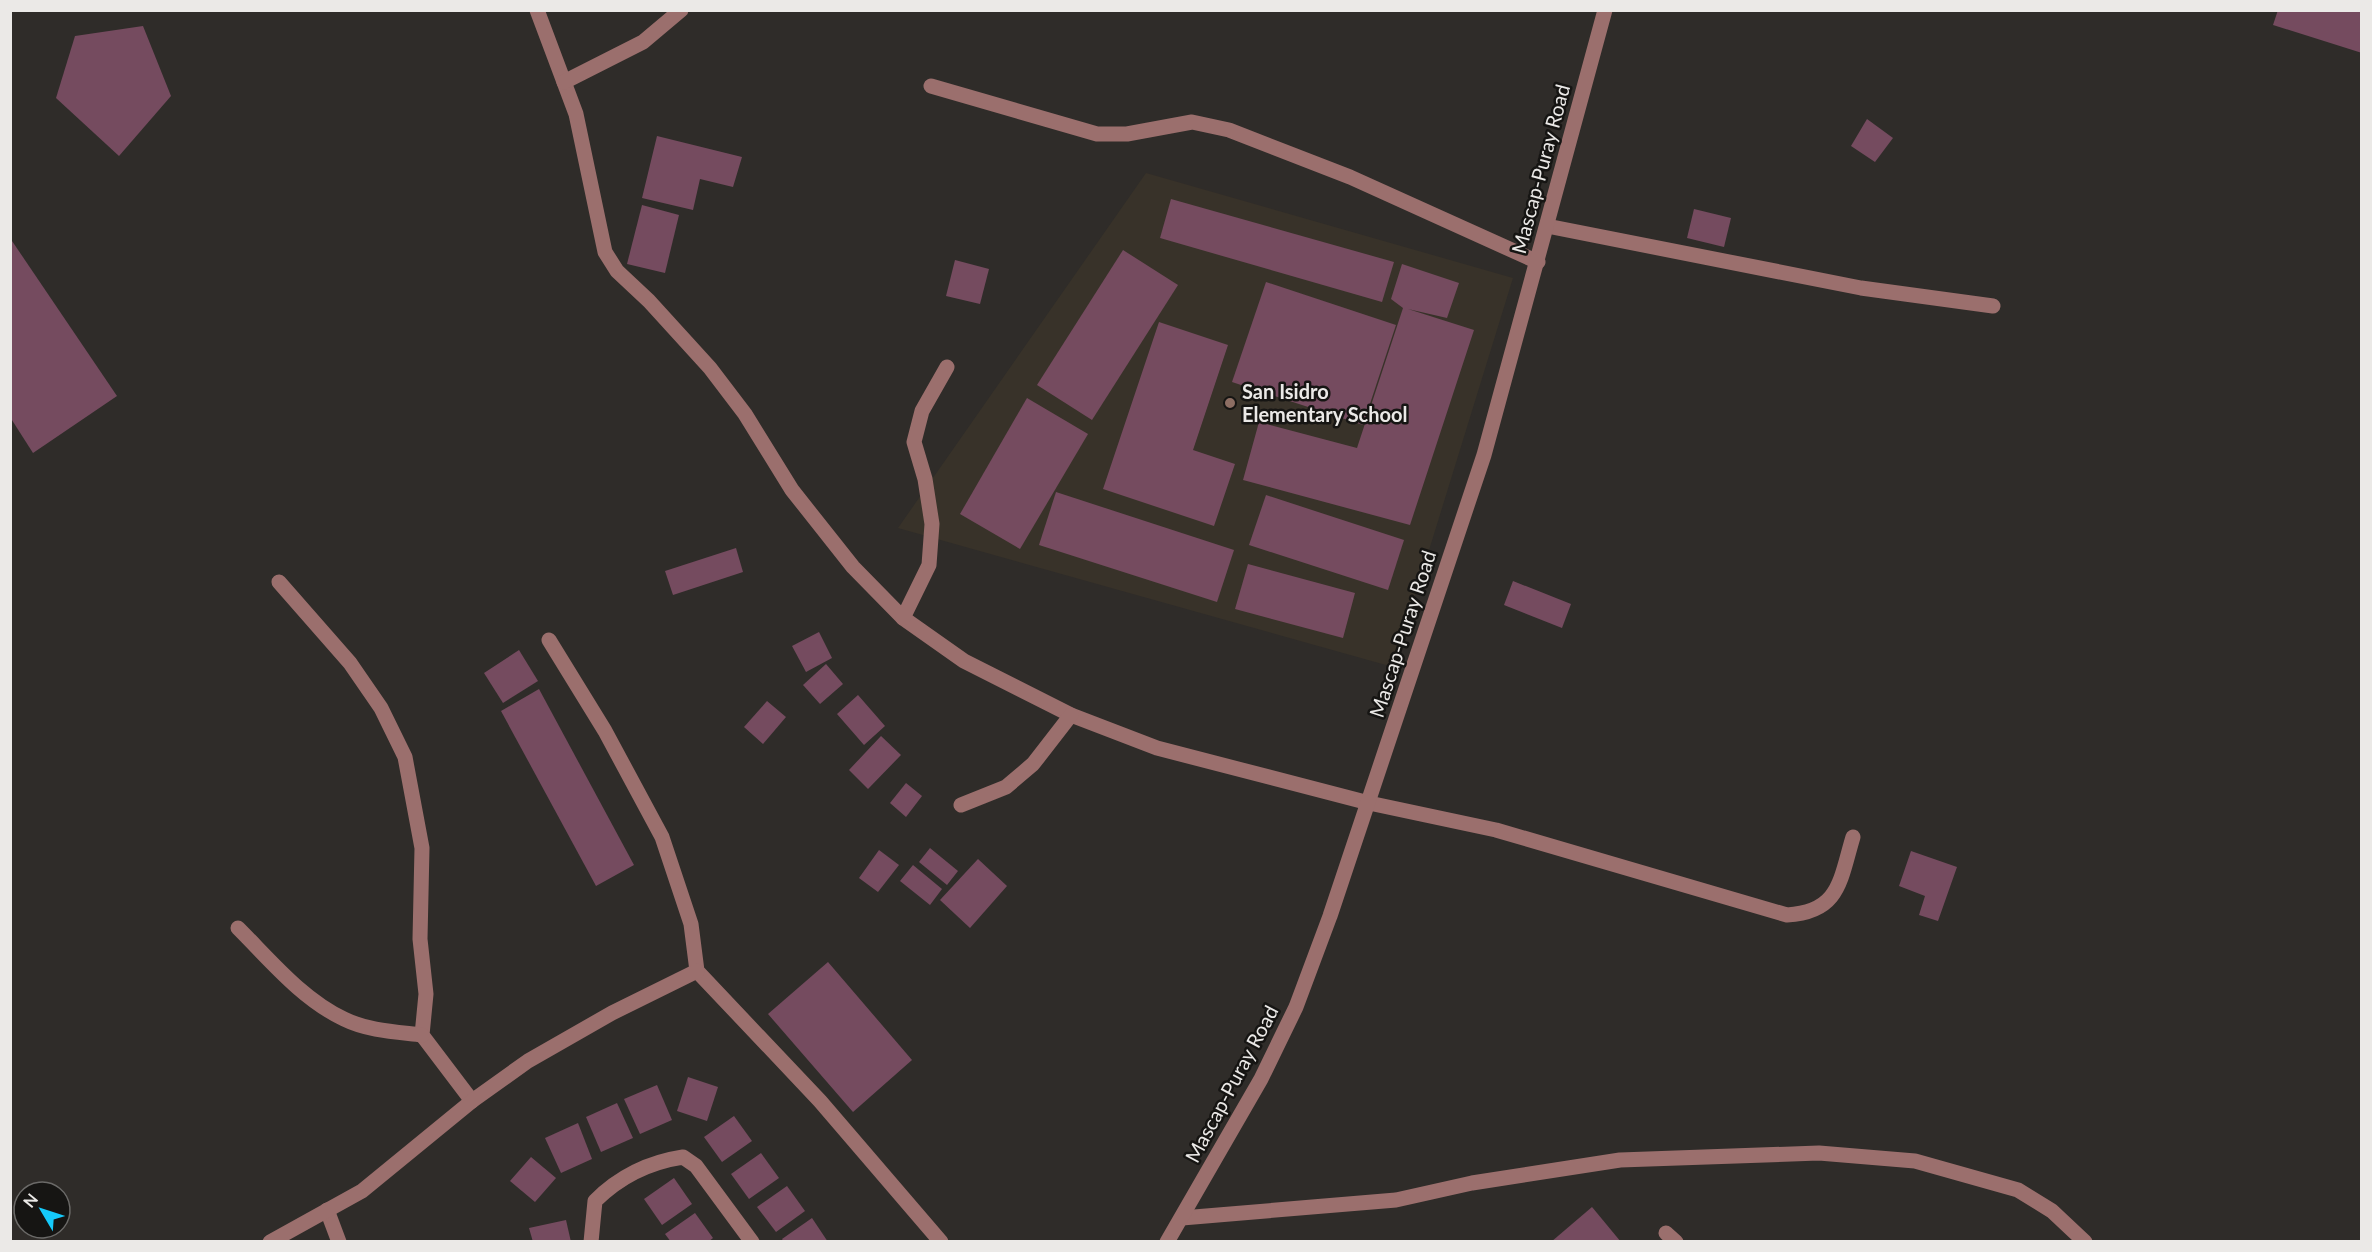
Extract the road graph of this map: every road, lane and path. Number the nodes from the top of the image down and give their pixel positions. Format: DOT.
graph roads {
  1 [pos="537,10"];
  2 [pos="681,10"];
  3 [pos="1605,10"];
  4 [pos="564,82"];
  5 [pos="931,86"];
  6 [pos="1547,226"];
  7 [pos="1538,262"];
  8 [pos="1993,306"];
  9 [pos="947,367"];
  10 [pos="279,582"];
  11 [pos="903,618"];
  12 [pos="549,640"];
  13 [pos="1071,714"];
  14 [pos="1369,803"];
  15 [pos="961,805"];
  16 [pos="1853,837"];
  17 [pos="238,928"];
  18 [pos="697,971"];
  19 [pos="422,1035"];
  20 [pos="472,1101"];
  21 [pos="327,1210"];
  22 [pos="1182,1218"];
  23 [pos="270,1242"];
  24 [pos="339,1242"];
  25 [pos="591,1242"];
  26 [pos="752,1242"];
  27 [pos="941,1242"];
  28 [pos="1167,1242"];
  29 [pos="2085,1242"];
  1 -- 4 [label="street"];
  2 -- 4 [label="street"];
  3 -- 6 [label="street, Mascap-Puray Road"];
  4 -- 11 [label="street"];
  5 -- 7 [label="street"];
  6 -- 7 [label="street, Mascap-Puray Road"];
  6 -- 8 [label="street"];
  7 -- 14 [label="street, Mascap-Puray Road"];
  9 -- 11 [label="street"];
  10 -- 19 [label="street"];
  11 -- 13 [label="street"];
  12 -- 18 [label="street"];
  13 -- 14 [label="street"];
  13 -- 15 [label="street"];
  14 -- 16 [label="street"];
  14 -- 22 [label="street, Mascap-Puray Road"];
  17 -- 19 [label="street"];
  18 -- 20 [label="street"];
  18 -- 27 [label="street"];
  19 -- 20 [label="street"];
  20 -- 21 [label="street"];
  21 -- 23 [label="street"];
  21 -- 24 [label="street"];
  22 -- 28 [label="street, Mascap-Puray Road"];
  22 -- 29 [label="street"];
  25 -- 26 [label="street"];
}
